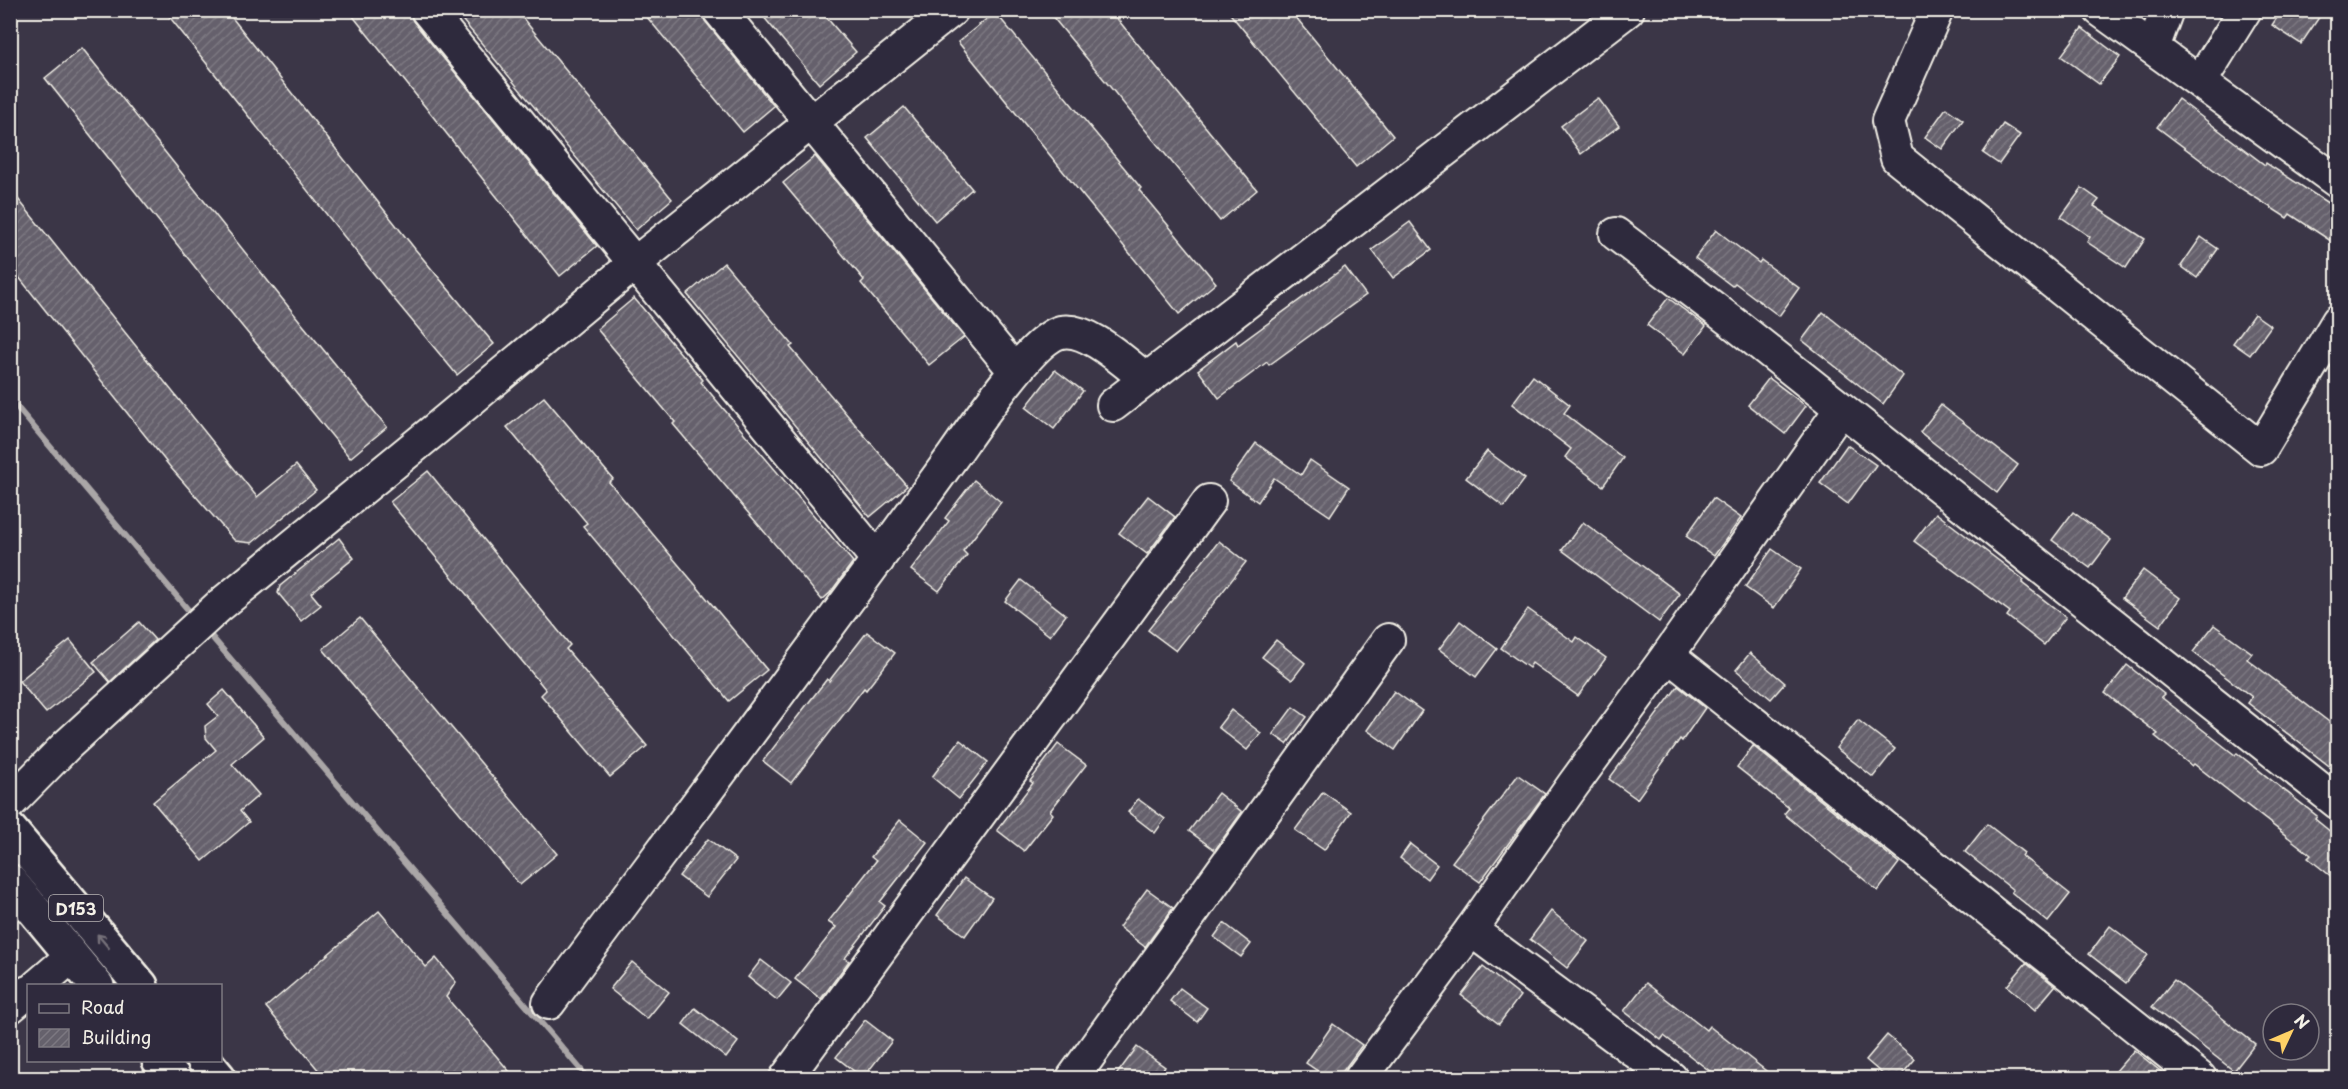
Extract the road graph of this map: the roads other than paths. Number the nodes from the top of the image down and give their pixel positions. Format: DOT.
graph roads {
  1 [pos="427,10"];
  2 [pos="718,10"];
  3 [pos="952,10"];
  4 [pos="1628,10"];
  5 [pos="1937,10"];
  6 [pos="2100,10"];
  7 [pos="2167,10"];
  8 [pos="2245,10"];
  9 [pos="2153,48"];
  10 [pos="2200,82"];
  11 [pos="811,121"];
  12 [pos="2337,182"];
  13 [pos="1616,234"];
  14 [pos="634,264"];
  15 [pos="2337,321"];
  16 [pos="1015,371"];
  17 [pos="1146,379"];
  18 [pos="1113,405"];
  19 [pos="1841,409"];
  20 [pos="1209,501"];
  21 [pos="878,560"];
  22 [pos="1388,640"];
  23 [pos="1668,655"];
  24 [pos="10,803"];
  25 [pos="2337,803"];
  26 [pos="10,830"];
  27 [pos="10,881"];
  28 [pos="1471,930"];
  29 [pos="72,956"];
  30 [pos="39,984"];
  31 [pos="95,984"];
  32 [pos="139,984"];
  33 [pos="27,993"];
  34 [pos="549,1003"];
  35 [pos="10,1007"];
  36 [pos="161,1062"];
  37 [pos="206,1062"];
  38 [pos="174,1078"];
  39 [pos="219,1078"];
  40 [pos="786,1078"];
  41 [pos="1073,1078"];
  42 [pos="1361,1078"];
  43 [pos="1671,1078"];
  44 [pos="2200,1078"];
  1 -- 14 [label="street"];
  2 -- 11 [label="street"];
  3 -- 11 [label="street"];
  4 -- 17 [label="street"];
  5 -- 15 [label="street"];
  6 -- 9 [label="street"];
  7 -- 9 [label="street"];
  8 -- 10 [label="street"];
  9 -- 10 [label="street"];
  10 -- 12 [label="street"];
  11 -- 14 [label="street"];
  11 -- 16 [label="street"];
  13 -- 19 [label="street"];
  14 -- 21 [label="street"];
  14 -- 24 [label="street"];
  16 -- 17 [label="street"];
  16 -- 21 [label="street"];
  17 -- 18 [label="street"];
  19 -- 23 [label="street"];
  19 -- 25 [label="street"];
  20 -- 40 [label="street"];
  21 -- 34 [label="street"];
  22 -- 41 [label="street"];
  23 -- 28 [label="street"];
  23 -- 44 [label="street"];
  32 -- 26 [label="main road, D153, one-way"];
  27 -- 29 [label="main road, D153"];
  28 -- 42 [label="street"];
  28 -- 43 [label="street"];
  29 -- 30 [label="street"];
  29 -- 31 [label="main road, D153"];
  33 -- 35 [label="street"];
  36 -- 38 [label="main road"];
  37 -- 39 [label="main road"];
}
